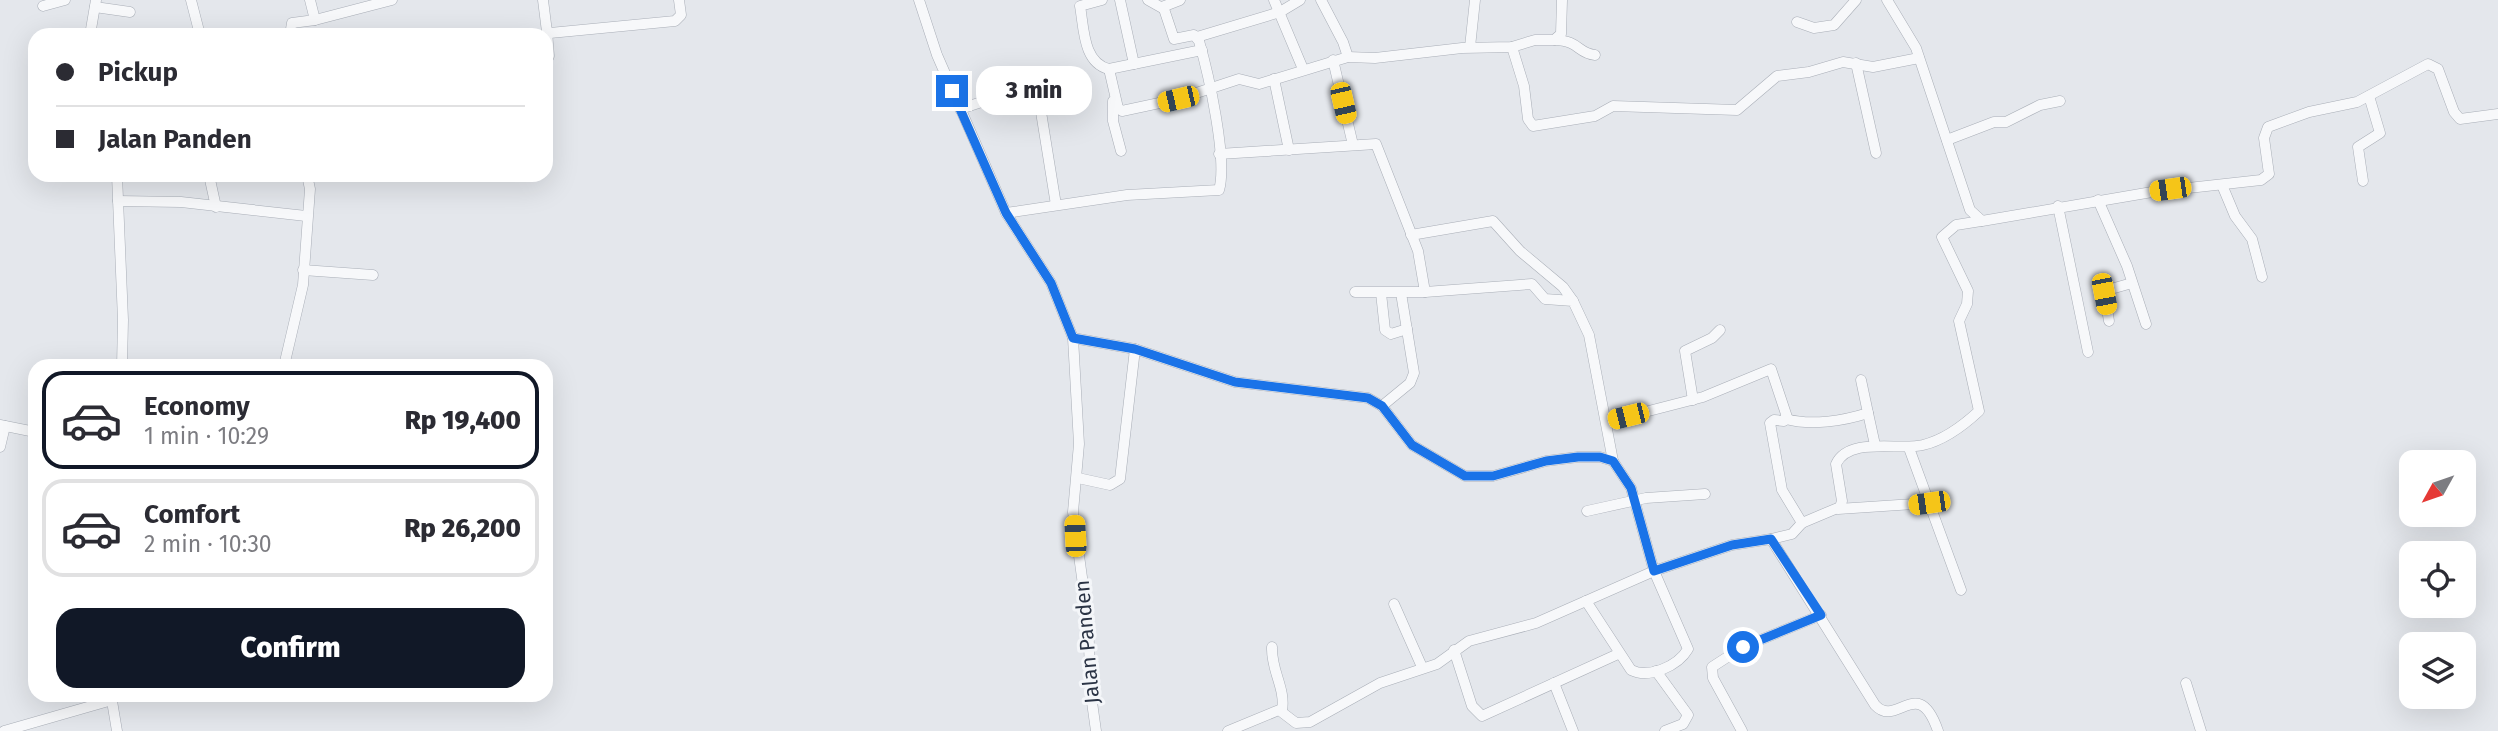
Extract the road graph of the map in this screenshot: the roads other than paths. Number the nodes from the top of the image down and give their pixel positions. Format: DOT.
graph roads {
  1 [pos="65,0"];
  2 [pos="191,0"];
  3 [pos="310,0"];
  4 [pos="391,0"];
  5 [pos="542,0"];
  6 [pos="679,0"];
  7 [pos="919,0"];
  8 [pos="1102,0"];
  9 [pos="1121,0"];
  10 [pos="1148,0"];
  11 [pos="1180,0"];
  12 [pos="1274,0"];
  13 [pos="1300,0"];
  14 [pos="1321,0"];
  15 [pos="1475,0"];
  16 [pos="1562,0"];
  17 [pos="1856,0"];
  18 [pos="1887,0"];
  19 [pos="96,3"];
  20 [pos="43,6"];
  21 [pos="1162,7"];
  22 [pos="130,12"];
  23 [pos="1280,12"];
  24 [pos="315,20"];
  25 [pos="1797,22"];
  26 [pos="91,28"];
  27 [pos="198,28"];
  28 [pos="291,28"];
  29 [pos="546,28"];
  30 [pos="553,31"];
  31 [pos="1197,37"];
  32 [pos="1554,40"];
  33 [pos="1470,47"];
  34 [pos="1513,47"];
  35 [pos="1202,50"];
  36 [pos="1595,55"];
  37 [pos="1348,57"];
  38 [pos="1919,58"];
  39 [pos="1333,60"];
  40 [pos="1856,63"];
  41 [pos="1133,64"];
  42 [pos="1109,69"];
  43 [pos="1303,69"];
  44 [pos="1274,79"];
  45 [pos="1212,88"];
  46 [pos="1114,93"];
  47 [pos="2370,96"];
  48 [pos="2060,101"];
  49 [pos="960,109"];
  50 [pos="2498,114"];
  51 [pos="1947,140"];
  52 [pos="1353,145"];
  53 [pos="1289,150"];
  54 [pos="1121,151"];
  55 [pos="1876,153"];
  56 [pos="1219,154"];
  57 [pos="2363,181"];
  58 [pos="117,182"];
  59 [pos="211,182"];
  60 [pos="308,182"];
  61 [pos="2222,184"];
  62 [pos="2098,200"];
  63 [pos="118,201"];
  64 [pos="1056,205"];
  65 [pos="2058,206"];
  66 [pos="216,207"];
  67 [pos="1006,213"];
  68 [pos="306,216"];
  69 [pos="1982,221"];
  70 [pos="1411,235"];
  71 [pos="303,270"];
  72 [pos="373,275"];
  73 [pos="2262,277"];
  74 [pos="2132,283"];
  75 [pos="1355,292"];
  76 [pos="1424,292"];
  77 [pos="1381,293"];
  78 [pos="1401,293"];
  79 [pos="1573,301"];
  80 [pos="2109,321"];
  81 [pos="2146,324"];
  82 [pos="1408,329"];
  83 [pos="1720,330"];
  84 [pos="1073,338"];
  85 [pos="1135,349"];
  86 [pos="2088,352"];
  87 [pos="121,359"];
  88 [pos="287,359"];
  89 [pos="1861,380"];
  90 [pos="1693,400"];
  91 [pos="1382,406"];
  92 [pos="1868,413"];
  93 [pos="1786,419"];
  94 [pos="1606,422"];
  95 [pos="3,426"];
  96 [pos="28,431"];
  97 [pos="1875,445"];
  98 [pos="0,447"];
  99 [pos="1909,448"];
  100 [pos="1613,461"];
  101 [pos="1078,478"];
  102 [pos="1705,494"];
  103 [pos="1636,501"];
  104 [pos="1929,503"];
  105 [pos="1838,509"];
  106 [pos="1587,511"];
  107 [pos="1802,523"];
  108 [pos="1771,539"];
  109 [pos="1654,571"];
  110 [pos="1961,590"];
  111 [pos="1586,601"];
  112 [pos="1394,604"];
  113 [pos="1821,615"];
  114 [pos="1272,647"];
  115 [pos="1454,650"];
  116 [pos="1618,654"];
  117 [pos="1422,667"];
  118 [pos="1656,671"];
  119 [pos="1554,683"];
  120 [pos="2186,683"];
  121 [pos="95,702"];
  122 [pos="112,702"];
  123 [pos="1282,711"];
  124 [pos="5,731"];
  125 [pos="117,731"];
  126 [pos="1096,731"];
  127 [pos="1228,731"];
  128 [pos="1573,731"];
  129 [pos="1665,731"];
  130 [pos="1742,731"];
  131 [pos="1938,731"];
  132 [pos="2201,731"];
  1 -- 20 [label="street"];
  2 -- 27 [label="street"];
  3 -- 24 [label="street"];
  4 -- 24 [label="street"];
  5 -- 29 [label="street"];
  6 -- 30 [label="street"];
  7 -- 49 [label="street, Jalan Panden"];
  8 -- 42 [label="street"];
  9 -- 41 [label="street"];
  10 -- 21 [label="street"];
  11 -- 21 [label="street"];
  12 -- 23 [label="street"];
  13 -- 23 [label="street"];
  14 -- 37 [label="street"];
  15 -- 33 [label="street"];
  16 -- 32 [label="street"];
  17 -- 25 [label="street"];
  18 -- 38 [label="street"];
  19 -- 22 [label="street"];
  19 -- 26 [label="street"];
  21 -- 31 [label="street"];
  23 -- 31 [label="street"];
  23 -- 43 [label="street"];
  24 -- 28 [label="street"];
  31 -- 35 [label="street"];
  32 -- 34 [label="street"];
  32 -- 36 [label="street"];
  33 -- 34 [label="street"];
  33 -- 37 [label="street"];
  34 -- 40 [label="street"];
  35 -- 41 [label="street"];
  35 -- 45 [label="street"];
  37 -- 39 [label="street"];
  38 -- 40 [label="street"];
  38 -- 51 [label="street"];
  39 -- 43 [label="street"];
  39 -- 52 [label="street"];
  40 -- 55 [label="street"];
  41 -- 42 [label="street"];
  42 -- 46 [label="street"];
  43 -- 44 [label="street"];
  44 -- 45 [label="street"];
  44 -- 53 [label="street"];
  45 -- 46 [label="street"];
  45 -- 56 [label="street"];
  46 -- 54 [label="street"];
  47 -- 50 [label="street"];
  47 -- 57 [label="street"];
  47 -- 61 [label="street"];
  48 -- 51 [label="street"];
  49 -- 64 [label="street"];
  49 -- 67 [label="street, Jalan Panden"];
  51 -- 69 [label="street"];
  52 -- 53 [label="street"];
  52 -- 70 [label="street"];
  53 -- 56 [label="street"];
  56 -- 64 [label="street"];
  58 -- 63 [label="street"];
  59 -- 66 [label="street"];
  60 -- 68 [label="street"];
  61 -- 62 [label="street"];
  61 -- 73 [label="street"];
  62 -- 65 [label="street"];
  62 -- 74 [label="street"];
  63 -- 66 [label="street"];
  63 -- 87 [label="street"];
  64 -- 67 [label="street"];
  65 -- 69 [label="street"];
  65 -- 86 [label="street"];
  66 -- 68 [label="street"];
  67 -- 84 [label="street, Jalan Panden"];
  68 -- 71 [label="street"];
  69 -- 99 [label="street"];
  70 -- 76 [label="street"];
  70 -- 79 [label="street"];
  71 -- 72 [label="street"];
  71 -- 88 [label="street"];
  74 -- 80 [label="street"];
  74 -- 81 [label="street"];
  75 -- 77 [label="street"];
  76 -- 78 [label="street"];
  76 -- 79 [label="street"];
  77 -- 78 [label="street"];
  77 -- 82 [label="street"];
  78 -- 82 [label="street"];
  79 -- 94 [label="street"];
  82 -- 91 [label="street"];
  83 -- 90 [label="street"];
  84 -- 85 [label="street"];
  84 -- 101 [label="street, Jalan Panden"];
  85 -- 91 [label="street"];
  85 -- 101 [label="street"];
  89 -- 92 [label="street"];
  90 -- 93 [label="street"];
  90 -- 94 [label="street"];
  91 -- 100 [label="street"];
  92 -- 93 [label="street"];
  92 -- 97 [label="street"];
  93 -- 107 [label="street"];
  94 -- 100 [label="street"];
  95 -- 96 [label="street"];
  95 -- 98 [label="street"];
  97 -- 99 [label="street"];
  97 -- 105 [label="street"];
  99 -- 104 [label="street"];
  100 -- 103 [label="street"];
  101 -- 126 [label="street, Jalan Panden"];
  102 -- 103 [label="street"];
  103 -- 106 [label="street"];
  103 -- 109 [label="street"];
  104 -- 105 [label="street"];
  104 -- 110 [label="street"];
  105 -- 107 [label="street"];
  107 -- 108 [label="street"];
  108 -- 109 [label="street"];
  108 -- 113 [label="street"];
  109 -- 111 [label="street"];
  109 -- 118 [label="street"];
  111 -- 115 [label="street"];
  111 -- 116 [label="street"];
  112 -- 117 [label="street"];
  113 -- 130 [label="street"];
  113 -- 131 [label="street"];
  114 -- 123 [label="street"];
  115 -- 117 [label="street"];
  115 -- 119 [label="street"];
  116 -- 118 [label="street"];
  116 -- 119 [label="street"];
  117 -- 123 [label="street"];
  118 -- 129 [label="street"];
  119 -- 128 [label="street"];
  120 -- 132 [label="street"];
  121 -- 124 [label="street"];
  122 -- 125 [label="street"];
  123 -- 127 [label="street"];
}
